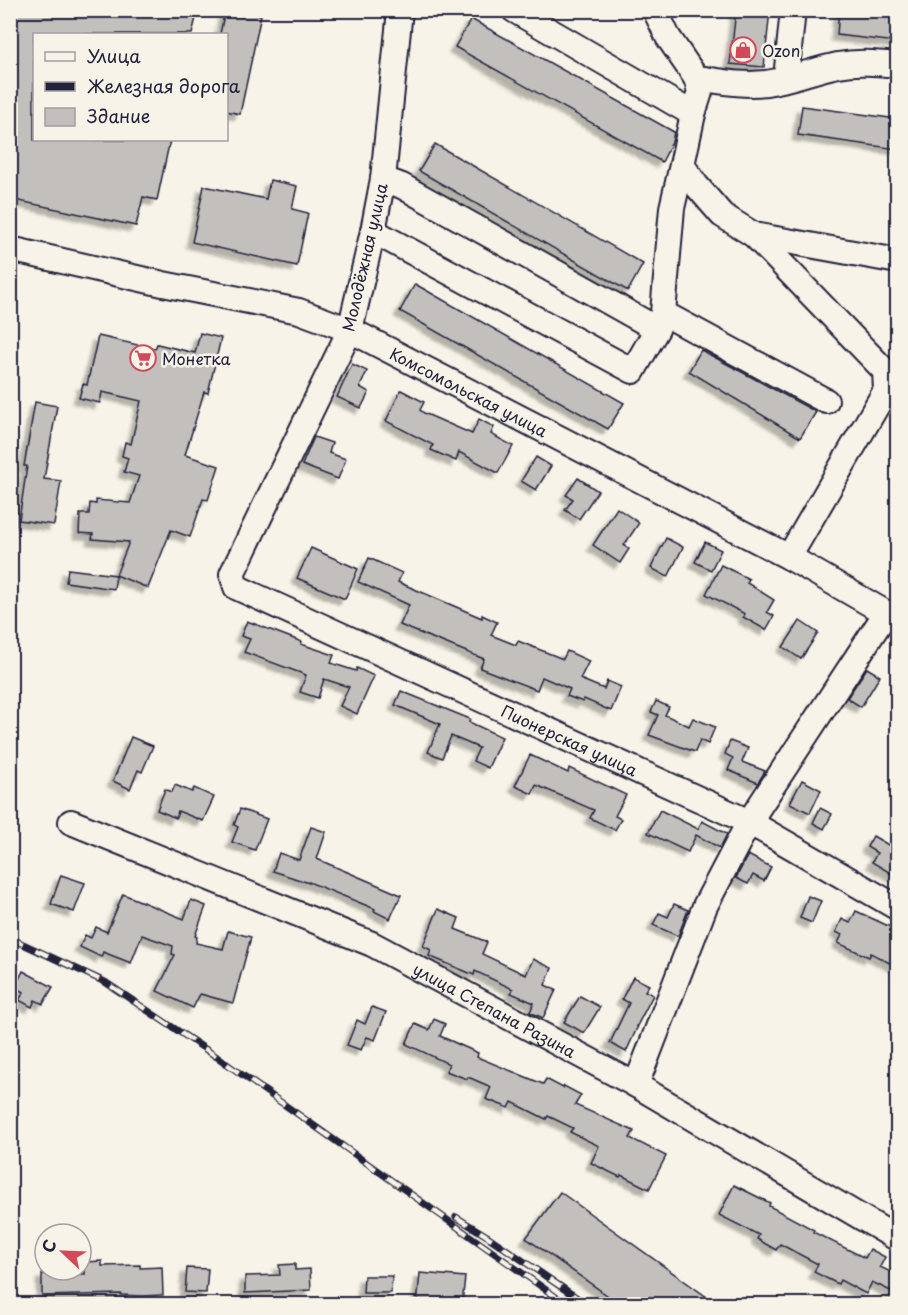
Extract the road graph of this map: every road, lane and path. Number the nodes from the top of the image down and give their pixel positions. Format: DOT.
graph roads {
  1 [pos="400,10"];
  2 [pos="514,10"];
  3 [pos="655,10"];
  4 [pos="793,10"];
  5 [pos="897,65"];
  6 [pos="696,78"];
  7 [pos="786,78"];
  8 [pos="693,114"];
  9 [pos="682,165"];
  10 [pos="383,179"];
  11 [pos="374,231"];
  12 [pos="754,235"];
  13 [pos="10,249"];
  14 [pos="897,261"];
  15 [pos="660,321"];
  16 [pos="350,330"];
  17 [pos="825,401"];
  18 [pos="789,557"];
  19 [pos="236,587"];
  20 [pos="892,617"];
  21 [pos="71,822"];
  22 [pos="749,822"];
  23 [pos="897,908"];
  24 [pos="636,1085"];
  25 [pos="897,1239"];
  1 -- 10 [label="street, Молодёжная улица"];
  2 -- 8 [label="street"];
  3 -- 6 [label="street"];
  4 -- 7 [label="street"];
  5 -- 7 [label="street"];
  6 -- 7 [label="street"];
  6 -- 8 [label="street"];
  8 -- 9 [label="street"];
  9 -- 12 [label="street"];
  9 -- 15 [label="street"];
  10 -- 11 [label="street, Молодёжная улица"];
  10 -- 15 [label="street"];
  11 -- 15 [label="street"];
  11 -- 16 [label="street, Молодёжная улица"];
  12 -- 14 [label="street"];
  12 -- 18 [label="street"];
  13 -- 16 [label="street, Комсомольская улица"];
  15 -- 17 [label="street"];
  16 -- 18 [label="street, Комсомольская улица"];
  16 -- 19 [label="street, Молодёжная улица"];
  18 -- 20 [label="street, Комсомольская улица"];
  19 -- 22 [label="street, Пионерская улица"];
  20 -- 22 [label="street"];
  21 -- 24 [label="street, улица Степана Разина"];
  22 -- 23 [label="street, Пионерская улица"];
  22 -- 24 [label="street"];
  24 -- 25 [label="street, улица Степана Разина"];
}
